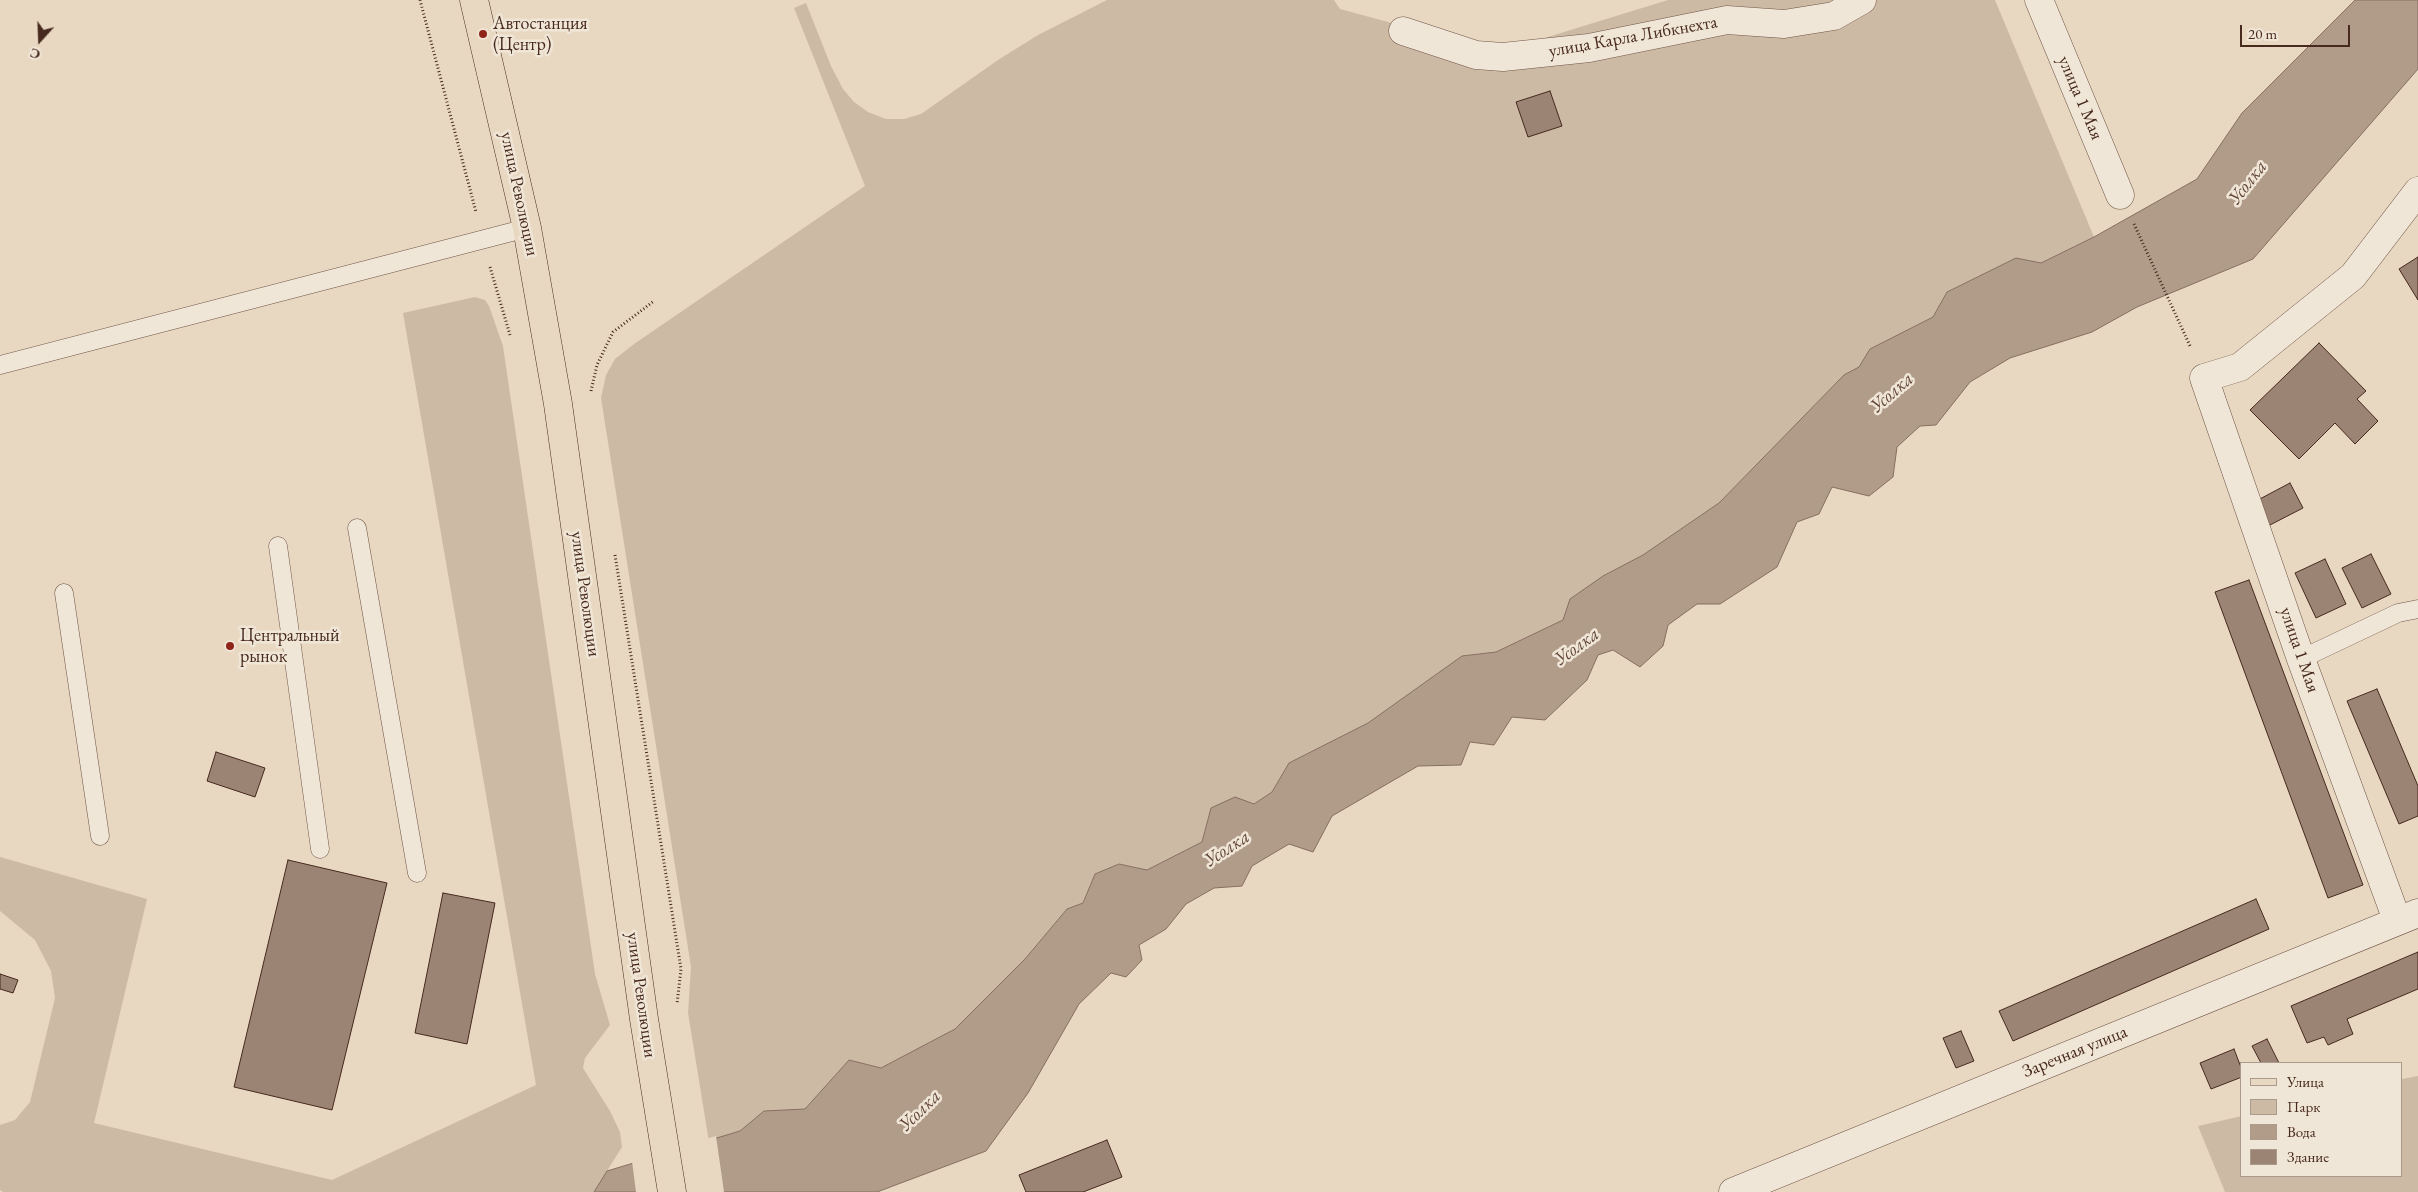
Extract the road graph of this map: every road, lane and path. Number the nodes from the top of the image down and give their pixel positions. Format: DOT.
graph roads {
  1 [pos="420,0"];
  2 [pos="474,0"];
  3 [pos="1862,0"];
  4 [pos="2039,0"];
  5 [pos="1403,30"];
  6 [pos="2418,191"];
  7 [pos="2120,195"];
  8 [pos="527,228"];
  9 [pos="483,240"];
  10 [pos="654,301"];
  11 [pos="510,339"];
  12 [pos="0,365"];
  13 [pos="2204,378"];
  14 [pos="591,394"];
  15 [pos="357,528"];
  16 [pos="278,546"];
  17 [pos="614,550"];
  18 [pos="64,593"];
  19 [pos="2418,608"];
  20 [pos="2301,659"];
  21 [pos="100,836"];
  22 [pos="320,849"];
  23 [pos="417,873"];
  24 [pos="2408,916"];
  25 [pos="677,1006"];
  26 [pos="672,1192"];
  27 [pos="1733,1192"];
  1 -- 9 [label="path"];
  2 -- 8 [label="main road, улица Революции"];
  3 -- 5 [label="street, улица Карла Либкнехта"];
  4 -- 7 [label="street, улица 1 Мая"];
  6 -- 13 [label="street"];
  7 -- 13 [label="path"];
  8 -- 9 [label="lane"];
  8 -- 26 [label="main road, улица Революции"];
  9 -- 11 [label="path"];
  9 -- 12 [label="lane"];
  10 -- 14 [label="path"];
  13 -- 20 [label="street, улица 1 Мая"];
  15 -- 23 [label="lane"];
  16 -- 22 [label="lane"];
  17 -- 25 [label="path"];
  18 -- 21 [label="lane"];
  19 -- 20 [label="lane"];
  20 -- 24 [label="street, улица 1 Мая"];
  24 -- 27 [label="street, Заречная улица"];
}
